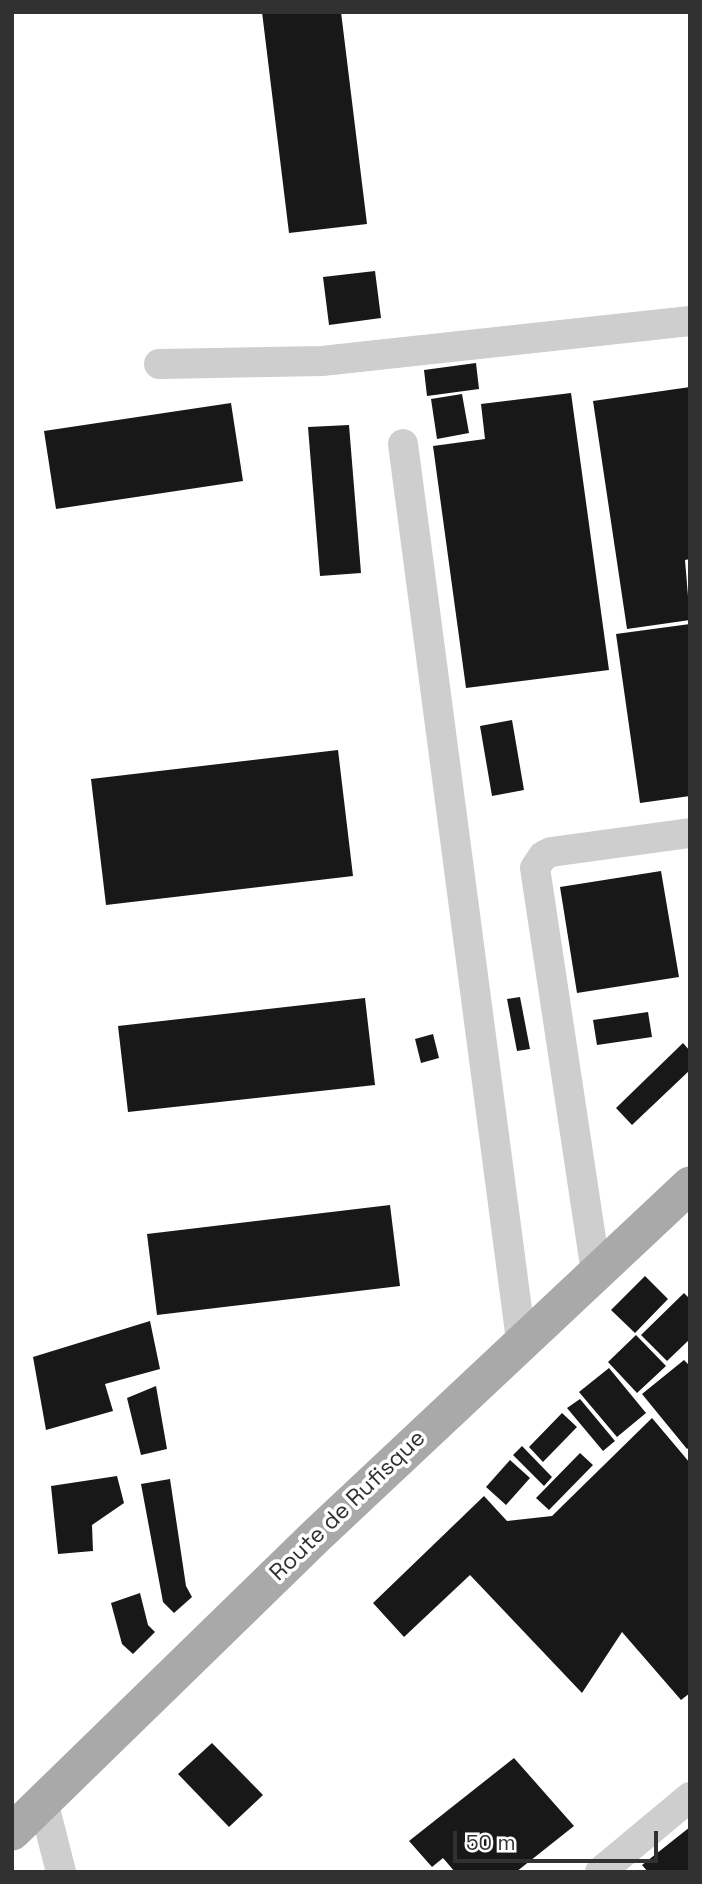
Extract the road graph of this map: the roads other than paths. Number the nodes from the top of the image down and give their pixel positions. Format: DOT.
graph roads {
  1 [pos="690,321"];
  2 [pos="159,364"];
  3 [pos="403,444"];
  4 [pos="690,833"];
  5 [pos="690,1185"];
  6 [pos="596,1272"];
  7 [pos="522,1340"];
  8 [pos="690,1797"];
  9 [pos="43,1801"];
  10 [pos="12,1832"];
  11 [pos="61,1872"];
  12 [pos="600,1872"];
  1 -- 2 [label="street"];
  3 -- 7 [label="street"];
  4 -- 6 [label="street"];
  5 -- 6 [label="main road, Route de Rufisque"];
  6 -- 7 [label="main road, Route de Rufisque"];
  7 -- 9 [label="main road, Route de Rufisque"];
  8 -- 12 [label="street"];
  9 -- 10 [label="main road, Route de Rufisque"];
  9 -- 11 [label="street"];
}
